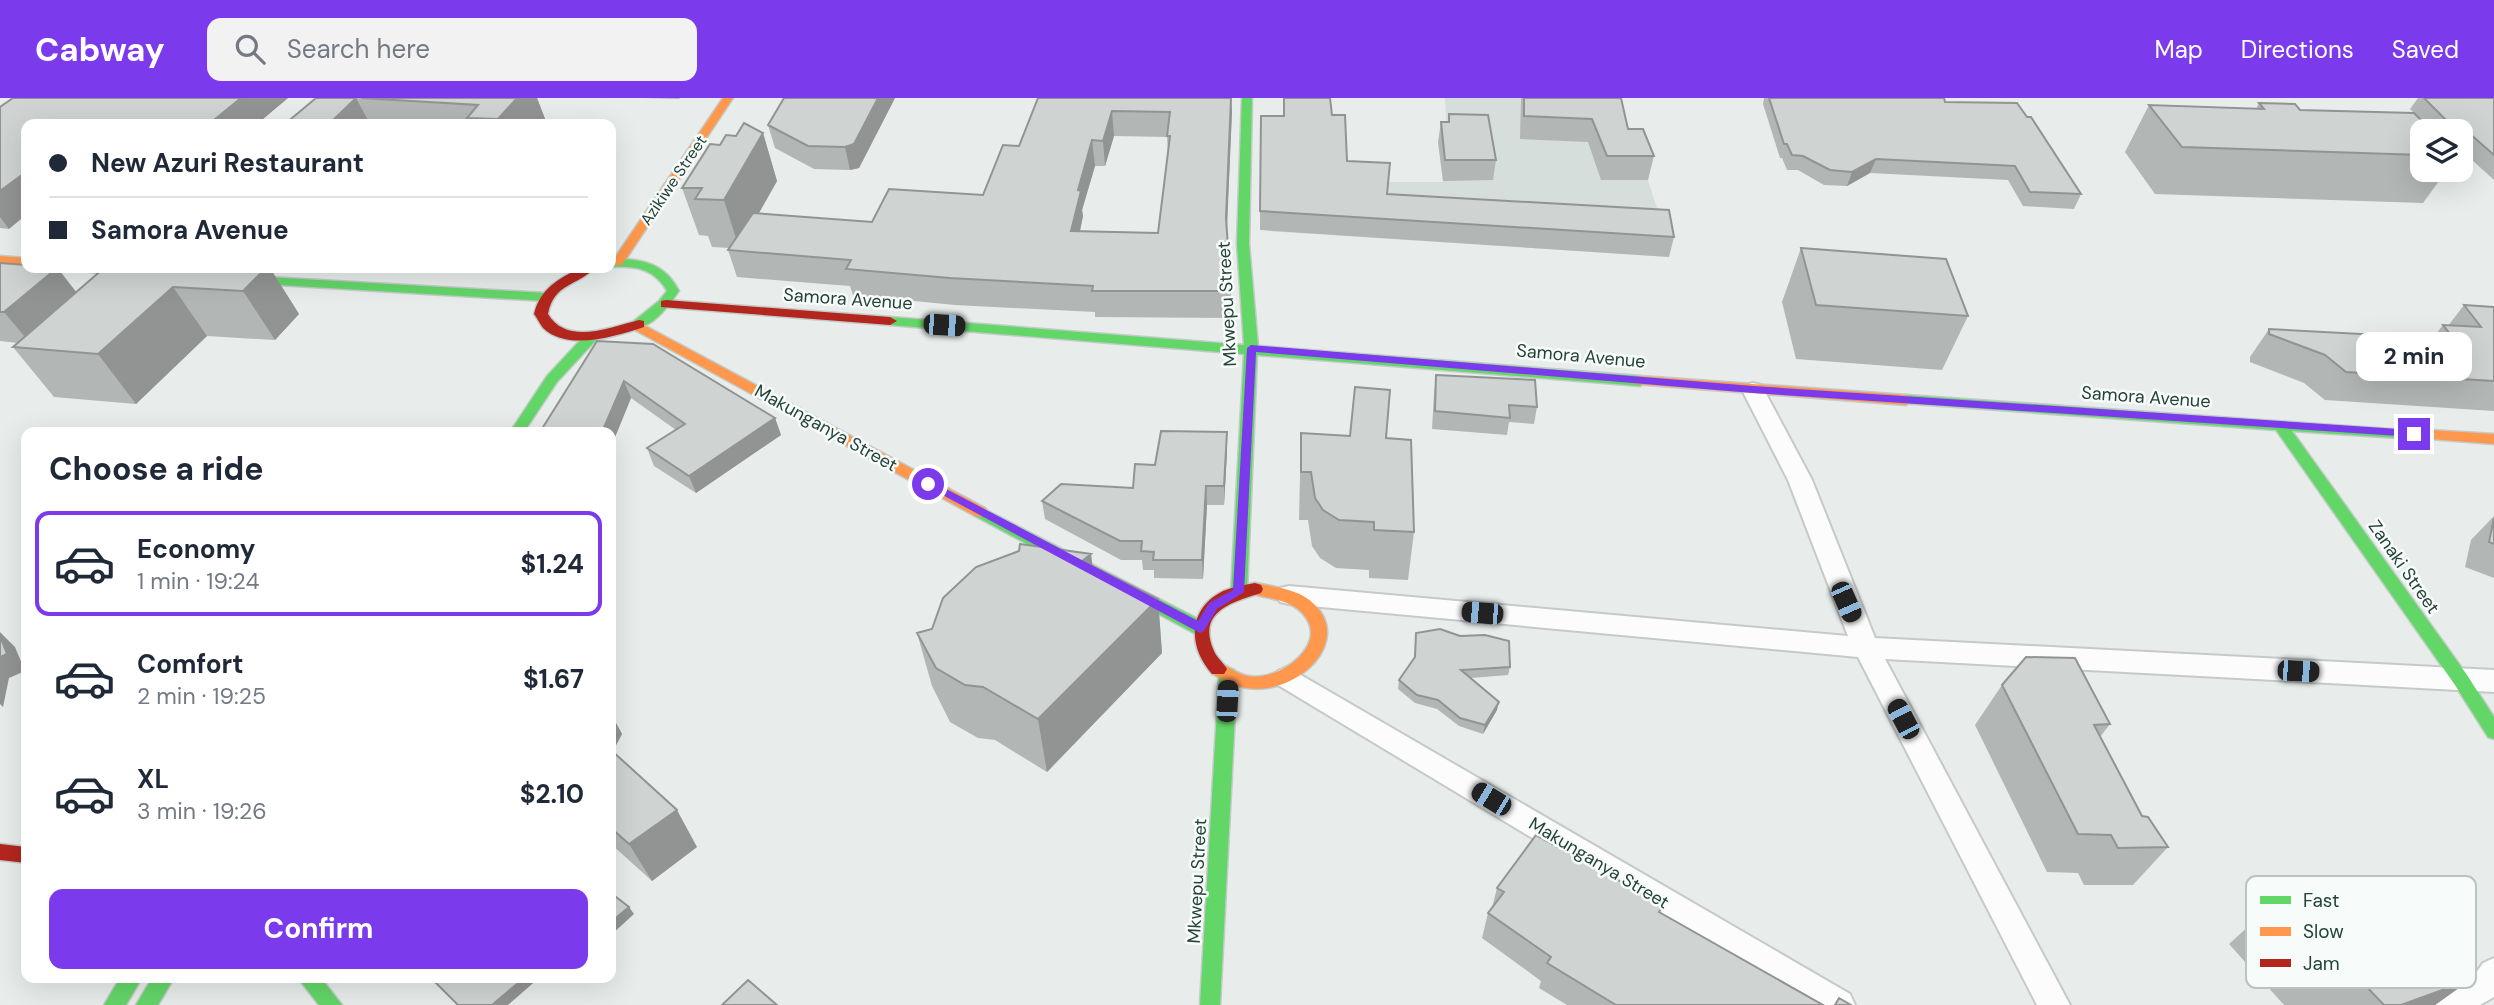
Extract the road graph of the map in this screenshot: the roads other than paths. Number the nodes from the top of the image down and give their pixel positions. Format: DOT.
graph roads {
  1 [pos="728,98"];
  2 [pos="1247,98"];
  3 [pos="616,259"];
  4 [pos="0,260"];
  5 [pos="21,261"];
  6 [pos="616,262"];
  7 [pos="140,273"];
  8 [pos="576,273"];
  9 [pos="170,276"];
  10 [pos="212,278"];
  11 [pos="545,297"];
  12 [pos="666,304"];
  13 [pos="638,326"];
  14 [pos="591,337"];
  15 [pos="1251,348"];
  16 [pos="534,374"];
  17 [pos="1753,390"];
  18 [pos="2280,425"];
  19 [pos="502,427"];
  20 [pos="520,427"];
  21 [pos="2494,439"];
  22 [pos="1239,592"];
  23 [pos="1289,595"];
  24 [pos="1200,628"];
  25 [pos="1866,648"];
  26 [pos="1228,675"];
  27 [pos="1287,678"];
  28 [pos="2461,680"];
  29 [pos="2494,681"];
  30 [pos="2494,732"];
  31 [pos="0,852"];
  32 [pos="21,854"];
  33 [pos="2494,973"];
  34 [pos="129,983"];
  35 [pos="161,983"];
  36 [pos="312,983"];
  37 [pos="114,1005"];
  38 [pos="146,1005"];
  39 [pos="332,1005"];
  40 [pos="1210,1005"];
  41 [pos="1839,1005"];
  42 [pos="2054,1005"];
  43 [pos="2450,1005"];
  1 -- 3 [label="street, Azikiwe Street"];
  2 -- 15 [label="street, Mkwepu Street"];
  4 -- 5 [label="street"];
  6 -- 12 [label="street"];
  7 -- 9 [label="street"];
  8 -- 11 [label="street"];
  10 -- 11 [label="street"];
  11 -- 14 [label="street"];
  12 -- 13 [label="street"];
  12 -- 15 [label="street, Samora Avenue"];
  13 -- 14 [label="street"];
  13 -- 24 [label="street, Makunganya Street"];
  14 -- 20 [label="street"];
  15 -- 17 [label="street, Samora Avenue"];
  15 -- 22 [label="street, Mkwepu Street"];
  16 -- 19 [label="street"];
  17 -- 18 [label="street, Samora Avenue"];
  17 -- 25 [label="street"];
  18 -- 21 [label="street, Samora Avenue"];
  18 -- 28 [label="street, Zanaki Street"];
  22 -- 23 [label="street"];
  22 -- 24 [label="street"];
  23 -- 25 [label="street"];
  23 -- 27 [label="street"];
  24 -- 26 [label="street"];
  25 -- 28 [label="street"];
  25 -- 42 [label="street"];
  26 -- 27 [label="street"];
  26 -- 40 [label="street, Mkwepu Street"];
  27 -- 41 [label="street, Makunganya Street"];
  28 -- 29 [label="street"];
  28 -- 30 [label="street, Zanaki Street"];
  31 -- 32 [label="street"];
  33 -- 43 [label="street"];
  34 -- 37 [label="street"];
  35 -- 38 [label="street"];
  36 -- 39 [label="street"];
}
